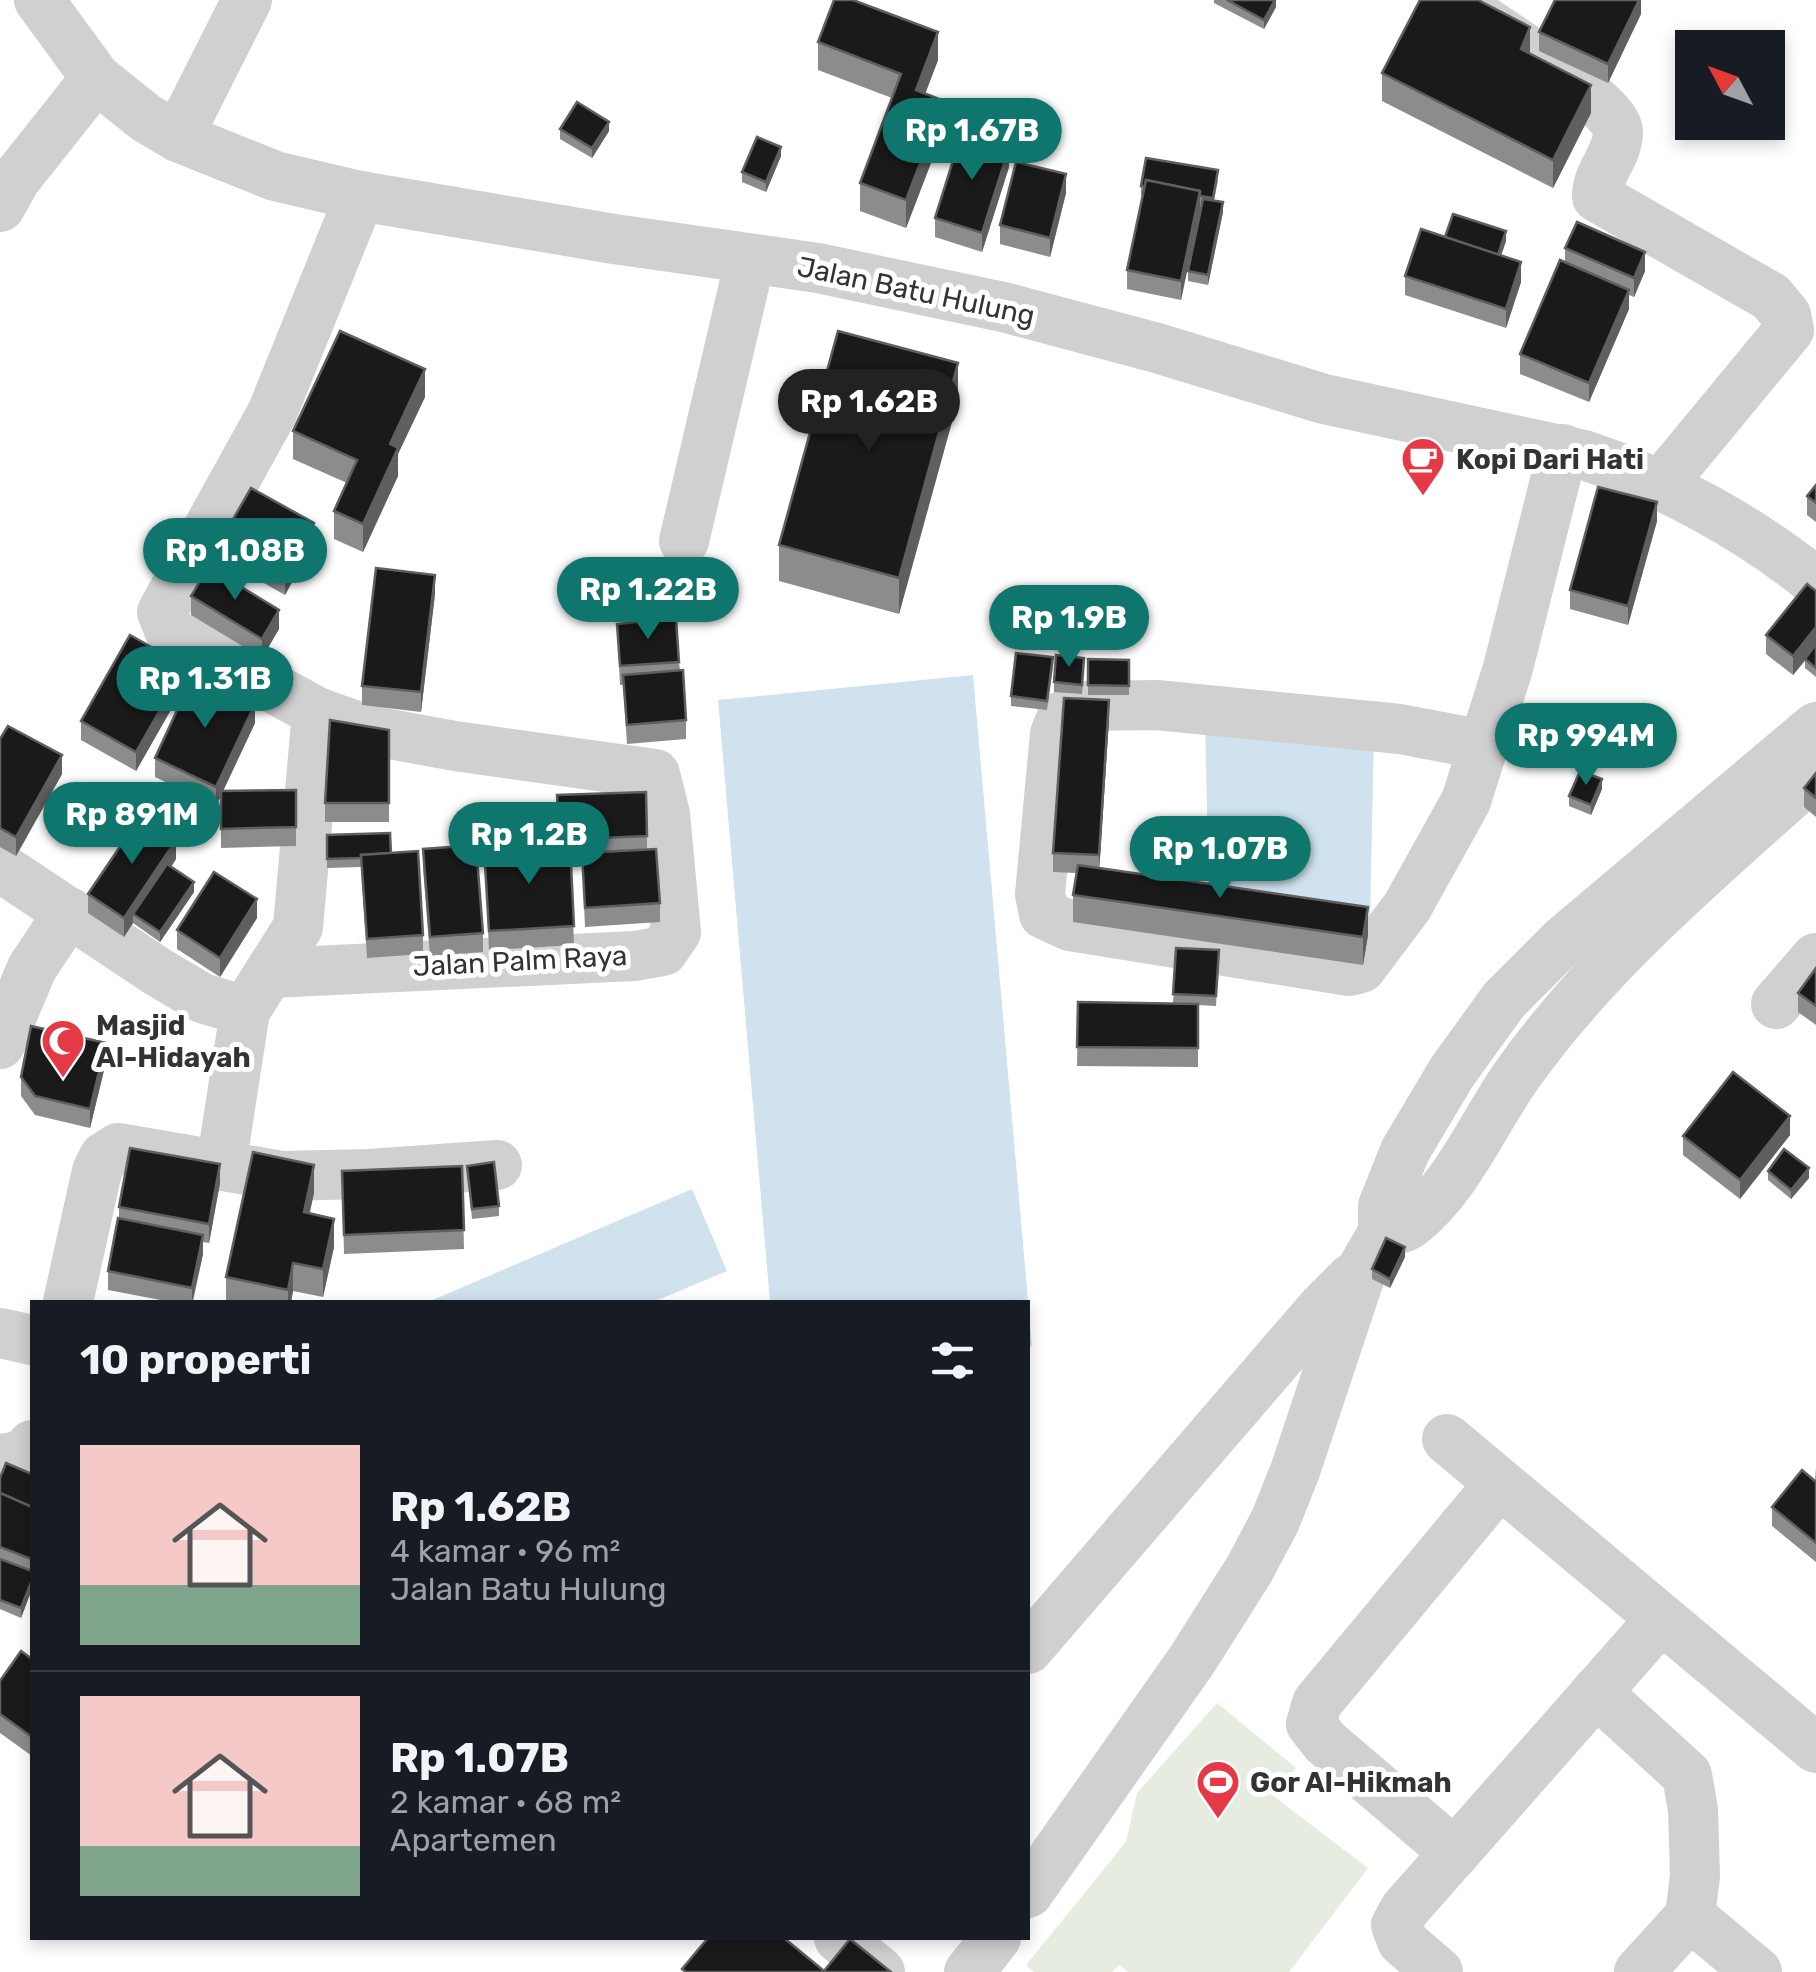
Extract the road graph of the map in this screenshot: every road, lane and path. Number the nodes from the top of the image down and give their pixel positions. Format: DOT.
graph roads {
  1 [pos="40,0"];
  2 [pos="247,0"];
  3 [pos="1477,16"];
  4 [pos="96,78"];
  5 [pos="178,137"];
  6 [pos="360,196"];
  7 [pos="0,207"];
  8 [pos="750,260"];
  9 [pos="1562,449"];
  10 [pos="1660,486"];
  11 [pos="684,542"];
  12 [pos="1816,582"];
  13 [pos="317,712"];
  14 [pos="1816,727"];
  15 [pos="1484,745"];
  16 [pos="1816,772"];
  17 [pos="0,866"];
  18 [pos="69,912"];
  19 [pos="1816,958"];
  20 [pos="257,992"];
  21 [pos="1776,1004"];
  22 [pos="0,1044"];
  23 [pos="497,1165"];
  24 [pos="221,1166"];
  25 [pos="1373,1250"];
  26 [pos="68,1300"];
  27 [pos="0,1333"];
  28 [pos="30,1340"];
  29 [pos="1447,1438"];
  30 [pos="30,1446"];
  31 [pos="0,1459"];
  32 [pos="1499,1484"];
  33 [pos="1661,1619"];
  34 [pos="1030,1647"];
  35 [pos="1596,1692"];
  36 [pos="1816,1748"];
  37 [pos="1455,1853"];
  38 [pos="1030,1891"];
  39 [pos="1690,1916"];
  40 [pos="841,1940"];
  41 [pos="994,1940"];
  42 [pos="880,1972"];
  43 [pos="969,1972"];
  44 [pos="1438,1972"];
  45 [pos="1639,1972"];
  46 [pos="1757,1972"];
  1 -- 4 [label="street, Jalan Batu Hulung"];
  2 -- 5 [label="street"];
  3 -- 10 [label="street"];
  4 -- 5 [label="street, Jalan Batu Hulung"];
  4 -- 7 [label="street"];
  5 -- 6 [label="street, Jalan Batu Hulung"];
  6 -- 8 [label="street, Jalan Batu Hulung"];
  6 -- 13 [label="street, Jalan Palm Raya"];
  8 -- 9 [label="street, Jalan Batu Hulung"];
  8 -- 11 [label="street"];
  9 -- 10 [label="street, Jalan Batu Hulung"];
  9 -- 15 [label="street"];
  10 -- 12 [label="street, Jalan Batu Hulung"];
  13 -- 20 [label="street"];
  13 -- 20 [label="street, Jalan Palm Raya"];
  14 -- 25 [label="street"];
  15 -- 15 [label="street"];
  16 -- 25 [label="street"];
  17 -- 18 [label="street, Jalan Palm Raya"];
  18 -- 20 [label="street, Jalan Palm Raya"];
  18 -- 22 [label="street"];
  19 -- 21 [label="street"];
  20 -- 24 [label="street"];
  23 -- 24 [label="street"];
  24 -- 26 [label="street"];
  25 -- 34 [label="street"];
  25 -- 38 [label="street"];
  27 -- 28 [label="street"];
  29 -- 32 [label="street"];
  30 -- 31 [label="street"];
  32 -- 33 [label="street"];
  32 -- 37 [label="street"];
  33 -- 35 [label="street"];
  33 -- 36 [label="street"];
  35 -- 37 [label="street"];
  35 -- 39 [label="street"];
  37 -- 44 [label="street"];
  39 -- 45 [label="street"];
  39 -- 46 [label="street"];
  40 -- 42 [label="street"];
  41 -- 43 [label="street"];
}
